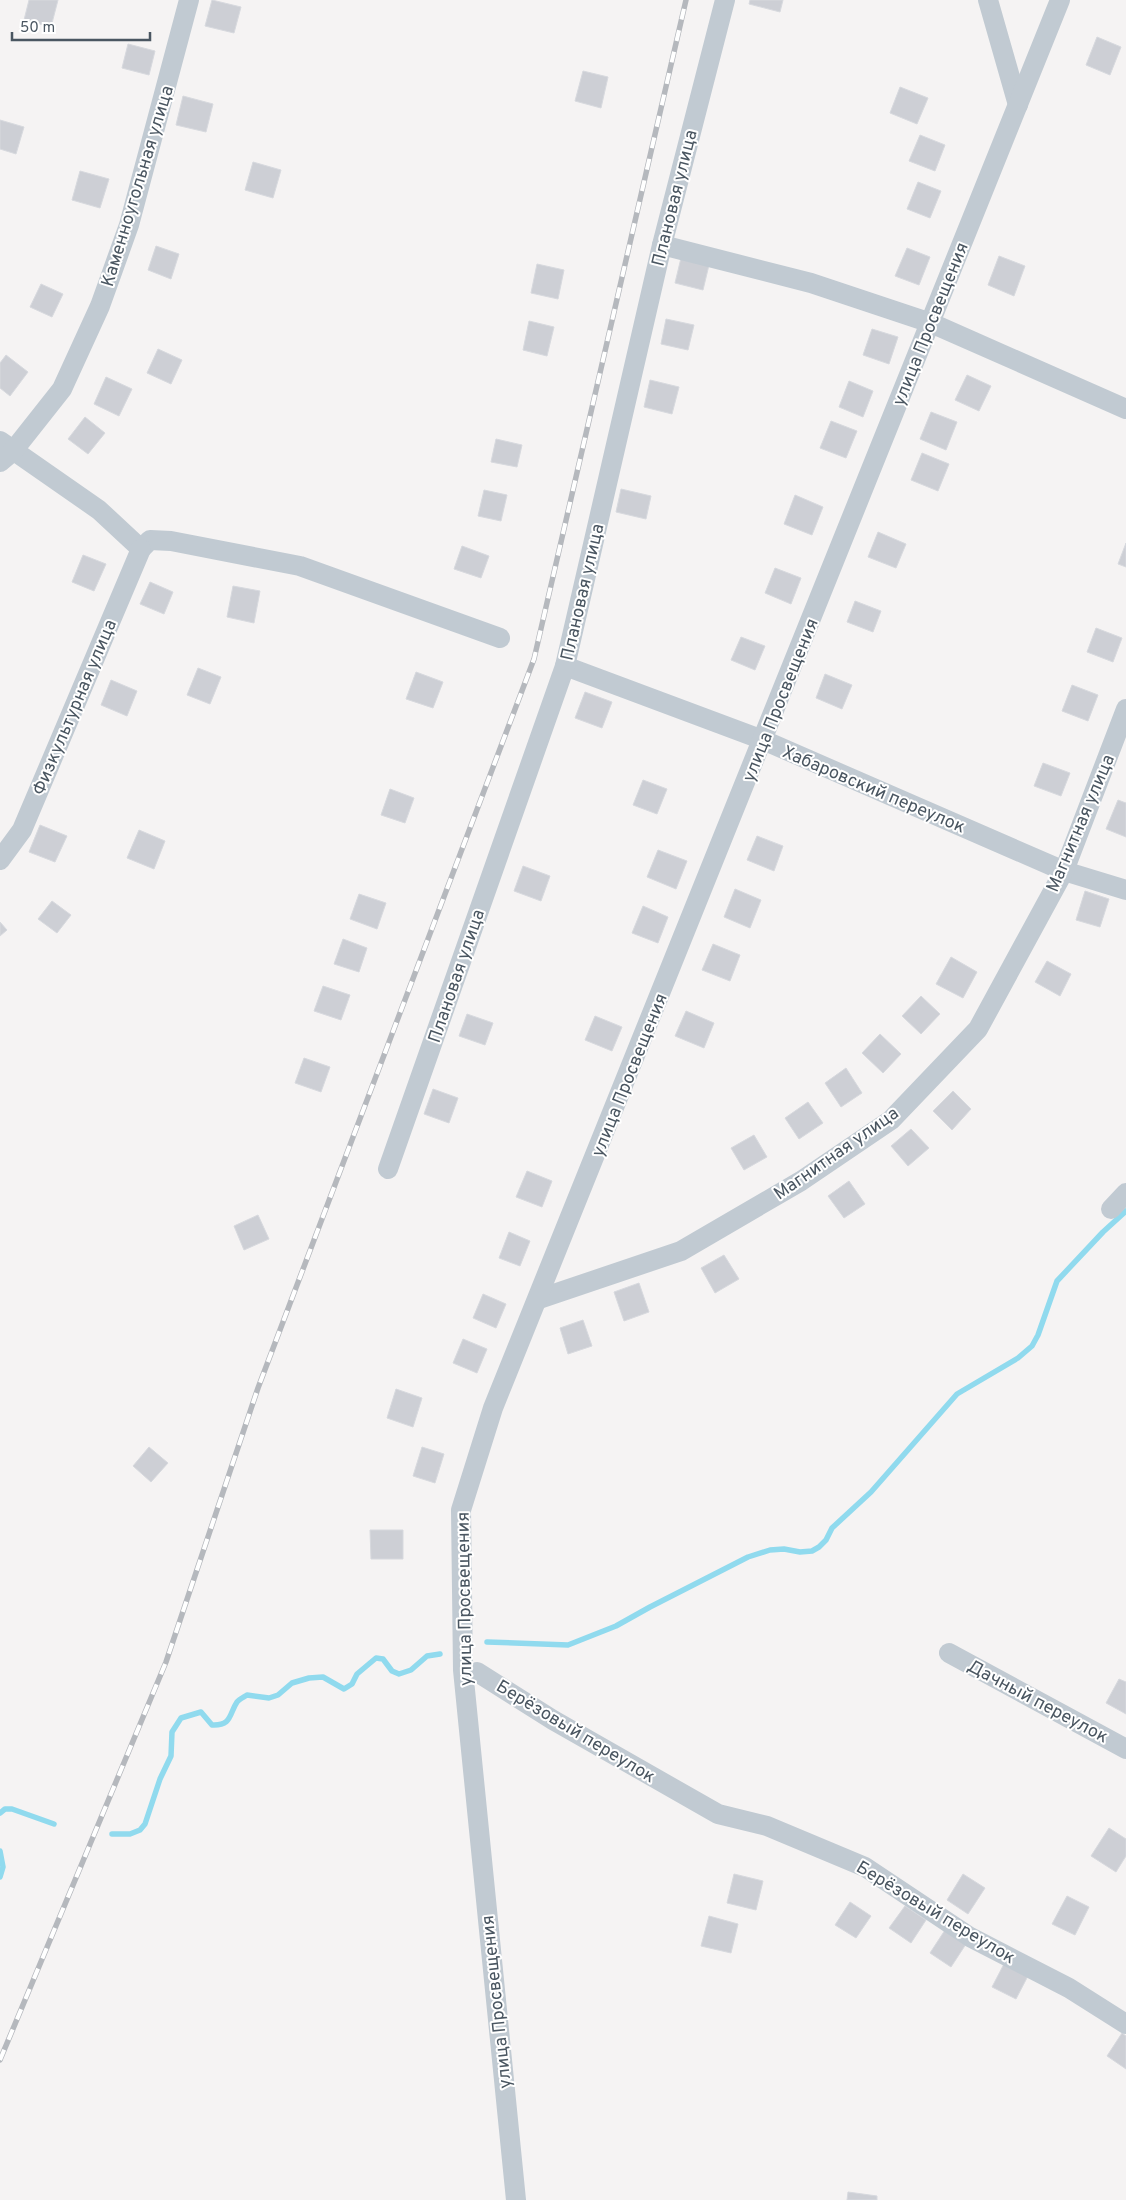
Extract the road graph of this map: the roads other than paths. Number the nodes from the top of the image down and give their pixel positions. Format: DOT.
graph roads {
  1 [pos="189,0"];
  2 [pos="725,0"];
  3 [pos="988,0"];
  4 [pos="1060,0"];
  5 [pos="1018,105"];
  6 [pos="662,245"];
  7 [pos="931,323"];
  8 [pos="1126,409"];
  9 [pos="4,451"];
  10 [pos="141,549"];
  11 [pos="500,638"];
  12 [pos="565,666"];
  13 [pos="1126,709"];
  14 [pos="763,740"];
  15 [pos="0,860"];
  16 [pos="1064,871"];
  17 [pos="1126,890"];
  18 [pos="388,1169"];
  19 [pos="1126,1193"];
  20 [pos="1110,1209"];
  21 [pos="539,1299"];
  22 [pos="949,1653"];
  23 [pos="477,1672"];
  24 [pos="1126,1749"];
  25 [pos="1126,2024"];
  26 [pos="516,2200"];
  1 -- 9 [label="street, Каменноугольная улица"];
  2 -- 6 [label="street, Плановая улица"];
  3 -- 5 [label="street"];
  4 -- 5 [label="street, улица Просвещения"];
  5 -- 7 [label="street, улица Просвещения"];
  6 -- 7 [label="street"];
  6 -- 12 [label="street, Плановая улица"];
  7 -- 8 [label="street"];
  7 -- 14 [label="street, улица Просвещения"];
  9 -- 10 [label="street"];
  10 -- 11 [label="street"];
  10 -- 15 [label="street, Физкультурная улица"];
  12 -- 14 [label="street, Хабаровский переулок"];
  12 -- 18 [label="street, Плановая улица"];
  13 -- 16 [label="street, Магнитная улица"];
  14 -- 16 [label="street, Хабаровский переулок"];
  14 -- 21 [label="street, улица Просвещения"];
  16 -- 17 [label="street, Хабаровский переулок"];
  16 -- 21 [label="street, Магнитная улица"];
  19 -- 20 [label="street"];
  21 -- 26 [label="street, улица Просвещения"];
  22 -- 24 [label="street, Дачный переулок"];
  23 -- 25 [label="street, Берёзовый переулок"];
}
